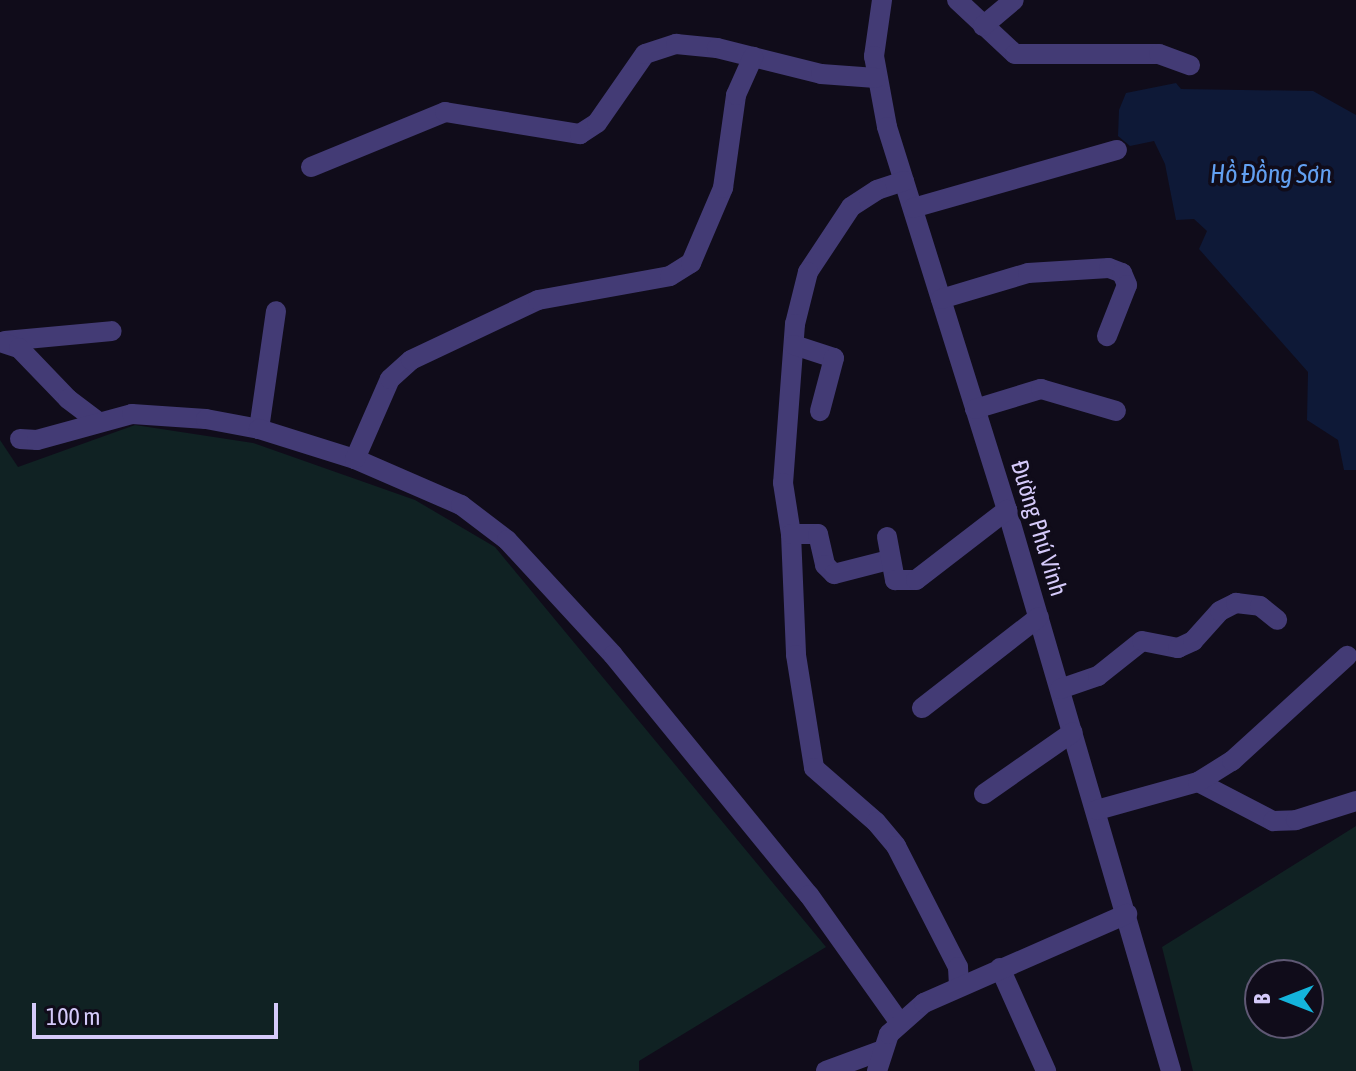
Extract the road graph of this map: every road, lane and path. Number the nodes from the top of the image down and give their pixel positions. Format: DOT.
graph roads {
  1 [pos="882,0"];
  2 [pos="957,0"];
  3 [pos="1014,0"];
  4 [pos="983,26"];
  5 [pos="753,57"];
  6 [pos="1190,65"];
  7 [pos="876,78"];
  8 [pos="1117,150"];
  9 [pos="311,167"];
  10 [pos="904,181"];
  11 [pos="913,208"];
  12 [pos="941,299"];
  13 [pos="276,311"];
  14 [pos="112,331"];
  15 [pos="1107,336"];
  16 [pos="3,341"];
  17 [pos="794,345"];
  18 [pos="975,409"];
  19 [pos="820,411"];
  20 [pos="1116,411"];
  21 [pos="99,422"];
  22 [pos="259,429"];
  23 [pos="20,439"];
  24 [pos="355,459"];
  25 [pos="1007,510"];
  26 [pos="791,534"];
  27 [pos="887,537"];
  28 [pos="889,560"];
  29 [pos="1039,617"];
  30 [pos="1277,620"];
  31 [pos="1347,656"];
  32 [pos="1060,689"];
  33 [pos="922,708"];
  34 [pos="1073,732"];
  35 [pos="1198,782"];
  36 [pos="984,794"];
  37 [pos="1356,801"];
  38 [pos="1097,810"];
  39 [pos="1127,914"];
  40 [pos="1000,968"];
  41 [pos="959,986"];
  42 [pos="900,1023"];
  43 [pos="879,1061"];
  44 [pos="826,1071"];
  45 [pos="1046,1071"];
  46 [pos="1171,1071"];
  1 -- 7 [label="street, Đường Phú Vinh"];
  2 -- 4 [label="street"];
  3 -- 4 [label="street"];
  4 -- 6 [label="street"];
  5 -- 7 [label="street"];
  5 -- 9 [label="street"];
  5 -- 24 [label="street"];
  7 -- 10 [label="street, Đường Phú Vinh"];
  8 -- 11 [label="street"];
  10 -- 11 [label="street, Đường Phú Vinh"];
  10 -- 17 [label="street"];
  11 -- 12 [label="street, Đường Phú Vinh"];
  12 -- 15 [label="street"];
  12 -- 18 [label="street, Đường Phú Vinh"];
  13 -- 22 [label="street"];
  14 -- 16 [label="street"];
  16 -- 21 [label="street"];
  17 -- 19 [label="street"];
  17 -- 26 [label="street"];
  18 -- 20 [label="street"];
  18 -- 25 [label="street, Đường Phú Vinh"];
  21 -- 22 [label="street"];
  21 -- 23 [label="street"];
  22 -- 24 [label="street"];
  24 -- 42 [label="street"];
  25 -- 28 [label="street"];
  25 -- 29 [label="street, Đường Phú Vinh"];
  26 -- 28 [label="street"];
  26 -- 41 [label="street"];
  27 -- 28 [label="street"];
  29 -- 32 [label="street, Đường Phú Vinh"];
  29 -- 33 [label="street"];
  30 -- 32 [label="street"];
  31 -- 35 [label="street"];
  32 -- 34 [label="street, Đường Phú Vinh"];
  34 -- 36 [label="street"];
  34 -- 38 [label="street, Đường Phú Vinh"];
  35 -- 37 [label="street"];
  35 -- 38 [label="street"];
  38 -- 39 [label="street, Đường Phú Vinh"];
  39 -- 40 [label="street"];
  39 -- 46 [label="street, Đường Phú Vinh"];
  40 -- 41 [label="street"];
  40 -- 45 [label="street"];
  41 -- 42 [label="street"];
  42 -- 43 [label="street"];
  43 -- 44 [label="street"];
}
